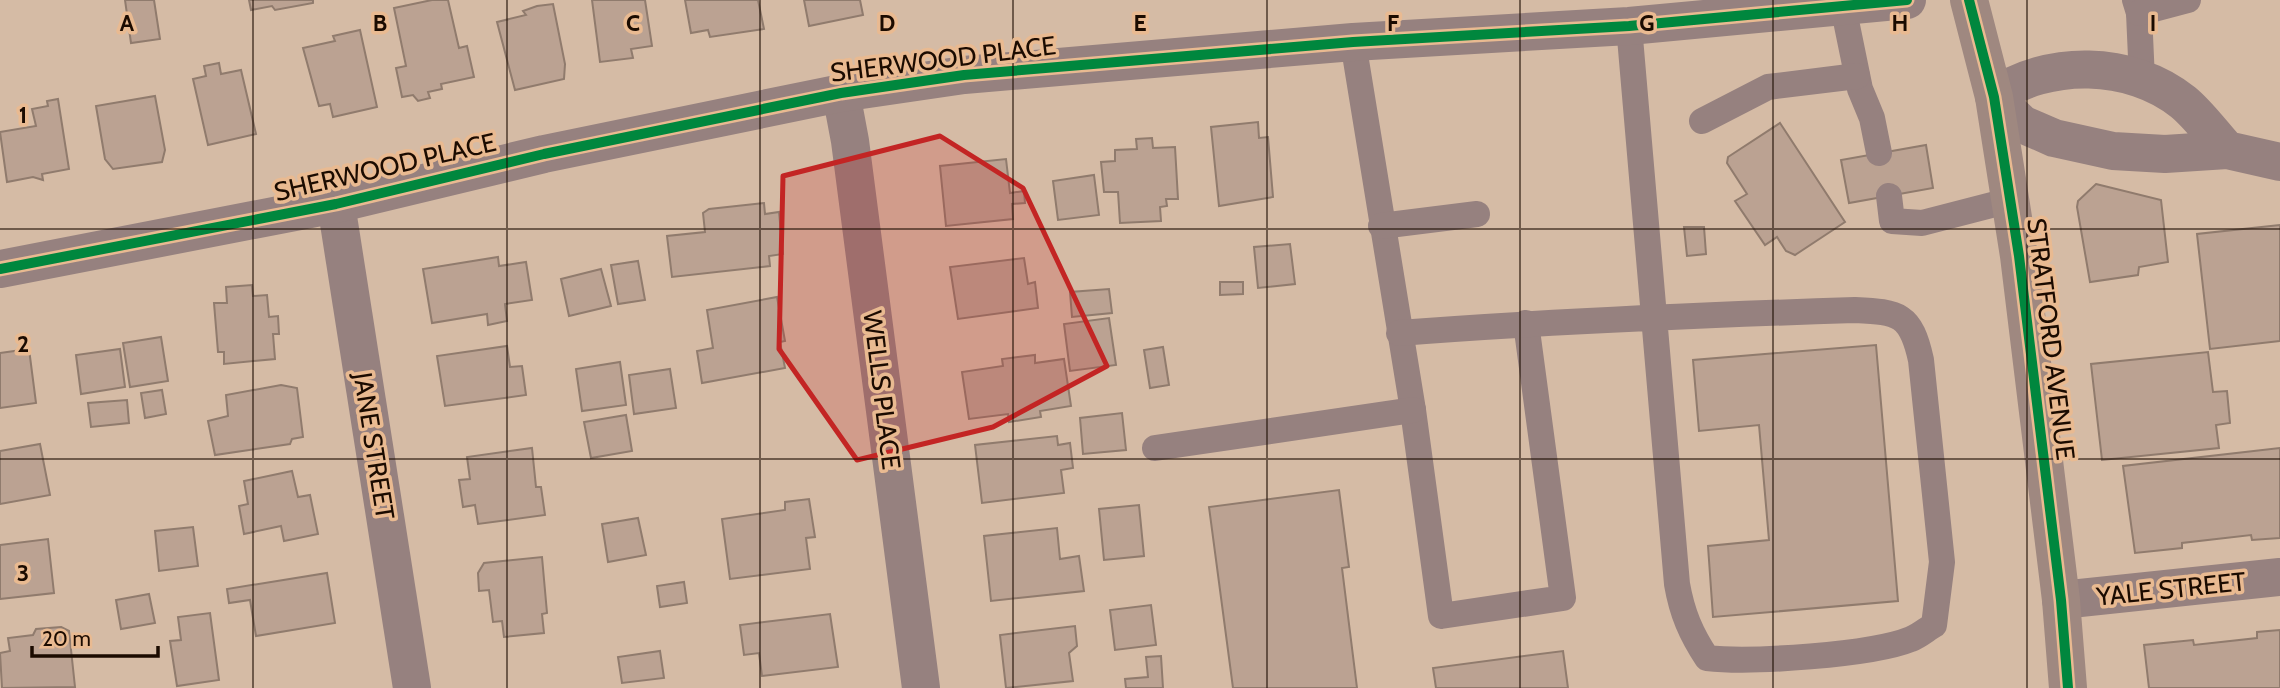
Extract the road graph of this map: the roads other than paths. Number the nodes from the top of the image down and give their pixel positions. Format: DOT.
graph roads {
  1 [pos="1907,0"];
  2 [pos="1969,0"];
  3 [pos="2188,0"];
  4 [pos="1843,6"];
  5 [pos="2137,6"];
  6 [pos="1629,26"];
  7 [pos="1353,42"];
  8 [pos="1857,76"];
  9 [pos="2142,80"];
  10 [pos="841,93"];
  11 [pos="1994,97"];
  12 [pos="1702,121"];
  13 [pos="2227,150"];
  14 [pos="1880,153"];
  15 [pos="2276,154"];
  16 [pos="1889,196"];
  17 [pos="2011,200"];
  18 [pos="336,204"];
  19 [pos="1476,214"];
  20 [pos="1381,226"];
  21 [pos="0,270"];
  22 [pos="1652,317"];
  23 [pos="1526,323"];
  24 [pos="1399,333"];
  25 [pos="1413,410"];
  26 [pos="1155,448"];
  27 [pos="2280,577"];
  28 [pos="2061,600"];
  29 [pos="412,688"];
  30 [pos="920,688"];
  31 [pos="2068,688"];
  1 -- 4 [label="street, SHERWOOD PLACE"];
  2 -- 11 [label="main road, STRATFORD AVENUE"];
  3 -- 5 [label="lane"];
  4 -- 6 [label="street, SHERWOOD PLACE"];
  4 -- 8 [label="lane"];
  5 -- 9 [label="lane"];
  6 -- 7 [label="street, SHERWOOD PLACE"];
  6 -- 22 [label="lane"];
  7 -- 10 [label="street, SHERWOOD PLACE"];
  7 -- 20 [label="lane"];
  8 -- 12 [label="lane"];
  8 -- 14 [label="lane"];
  9 -- 11 [label="street"];
  9 -- 13 [label="street"];
  10 -- 18 [label="street, SHERWOOD PLACE"];
  10 -- 30 [label="street, WELLS PLACE"];
  11 -- 13 [label="street"];
  11 -- 17 [label="main road, STRATFORD AVENUE"];
  13 -- 15 [label="street"];
  16 -- 17 [label="lane"];
  17 -- 28 [label="main road, STRATFORD AVENUE"];
  18 -- 21 [label="street, SHERWOOD PLACE"];
  18 -- 29 [label="street, JANE STREET"];
  19 -- 20 [label="lane"];
  20 -- 24 [label="lane"];
  22 -- 22 [label="lane"];
  22 -- 23 [label="lane"];
  23 -- 24 [label="lane"];
  23 -- 25 [label="lane"];
  24 -- 25 [label="lane"];
  25 -- 26 [label="lane"];
  27 -- 28 [label="street, YALE STREET"];
  28 -- 31 [label="main road, STRATFORD AVENUE"];
}
